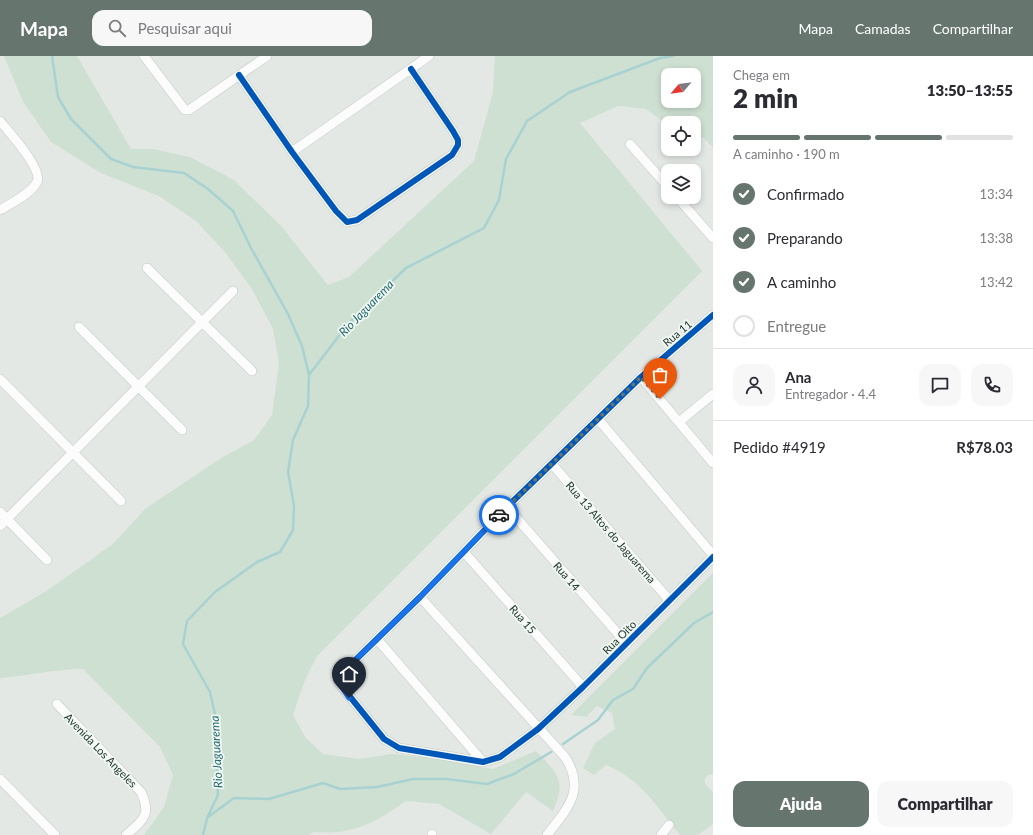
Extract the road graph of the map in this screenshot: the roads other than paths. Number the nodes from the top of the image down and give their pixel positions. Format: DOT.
graph roads {
  1 [pos="144,56"];
  2 [pos="267,56"];
  3 [pos="429,56"];
  4 [pos="411,69"];
  5 [pos="239,75"];
  6 [pos="0,121"];
  7 [pos="630,144"];
  8 [pos="292,152"];
  9 [pos="661,179"];
  10 [pos="683,204"];
  11 [pos="0,210"];
  12 [pos="712,236"];
  13 [pos="147,268"];
  14 [pos="234,291"];
  15 [pos="713,316"];
  16 [pos="203,323"];
  17 [pos="79,327"];
  18 [pos="252,371"];
  19 [pos="641,377"];
  20 [pos="0,379"];
  21 [pos="139,387"];
  22 [pos="713,394"];
  23 [pos="598,419"];
  24 [pos="678,422"];
  25 [pos="182,430"];
  26 [pos="73,453"];
  27 [pos="713,463"];
  28 [pos="552,464"];
  29 [pos="121,501"];
  30 [pos="507,507"];
  31 [pos="0,512"];
  32 [pos="7,520"];
  33 [pos="0,526"];
  34 [pos="464,552"];
  35 [pos="713,556"];
  36 [pos="47,560"];
  37 [pos="420,597"];
  38 [pos="670,601"];
  39 [pos="377,639"];
  40 [pos="627,644"];
  41 [pos="583,687"];
  42 [pos="58,704"];
  43 [pos="538,729"];
  44 [pos="483,762"];
  45 [pos="0,779"];
  46 [pos="669,825"];
  47 [pos="55,835"];
  48 [pos="126,835"];
  49 [pos="547,835"];
  50 [pos="661,835"];
  1 -- 5 [label="street"];
  2 -- 5 [label="street"];
  3 -- 4 [label="street"];
  4 -- 8 [label="street"];
  4 -- 8 [label="street"];
  5 -- 8 [label="street"];
  6 -- 11 [label="street"];
  7 -- 9 [label="street"];
  10 -- 12 [label="street"];
  13 -- 16 [label="street"];
  14 -- 16 [label="street"];
  15 -- 19 [label="street, Rua 11"];
  16 -- 18 [label="street"];
  16 -- 21 [label="street"];
  17 -- 21 [label="street"];
  19 -- 23 [label="street, Rua 11"];
  19 -- 24 [label="street"];
  20 -- 26 [label="street"];
  21 -- 25 [label="street"];
  21 -- 26 [label="street"];
  22 -- 24 [label="street"];
  23 -- 28 [label="street, Rua 11"];
  23 -- 35 [label="street"];
  24 -- 27 [label="street"];
  26 -- 29 [label="street"];
  26 -- 32 [label="street"];
  28 -- 30 [label="street, Rua 11"];
  28 -- 38 [label="street, Rua 13 Altos do Jaguarema"];
  30 -- 34 [label="street, Rua 11"];
  30 -- 40 [label="street, Rua 14"];
  31 -- 32 [label="street"];
  32 -- 33 [label="street"];
  32 -- 36 [label="street"];
  34 -- 37 [label="street, Rua 11"];
  34 -- 41 [label="street, Rua 15"];
  35 -- 38 [label="street, Rua Oito"];
  37 -- 39 [label="street, Rua 11"];
  37 -- 43 [label="street"];
  38 -- 40 [label="street, Rua Oito"];
  39 -- 44 [label="street"];
  39 -- 44 [label="street, Rua 11"];
  40 -- 41 [label="street, Rua Oito"];
  41 -- 43 [label="street, Rua Oito"];
  42 -- 48 [label="street, Avenida Los Angeles"];
  43 -- 44 [label="street, Rua Oito"];
  43 -- 49 [label="street"];
  45 -- 47 [label="street"];
  46 -- 50 [label="street"];
}
